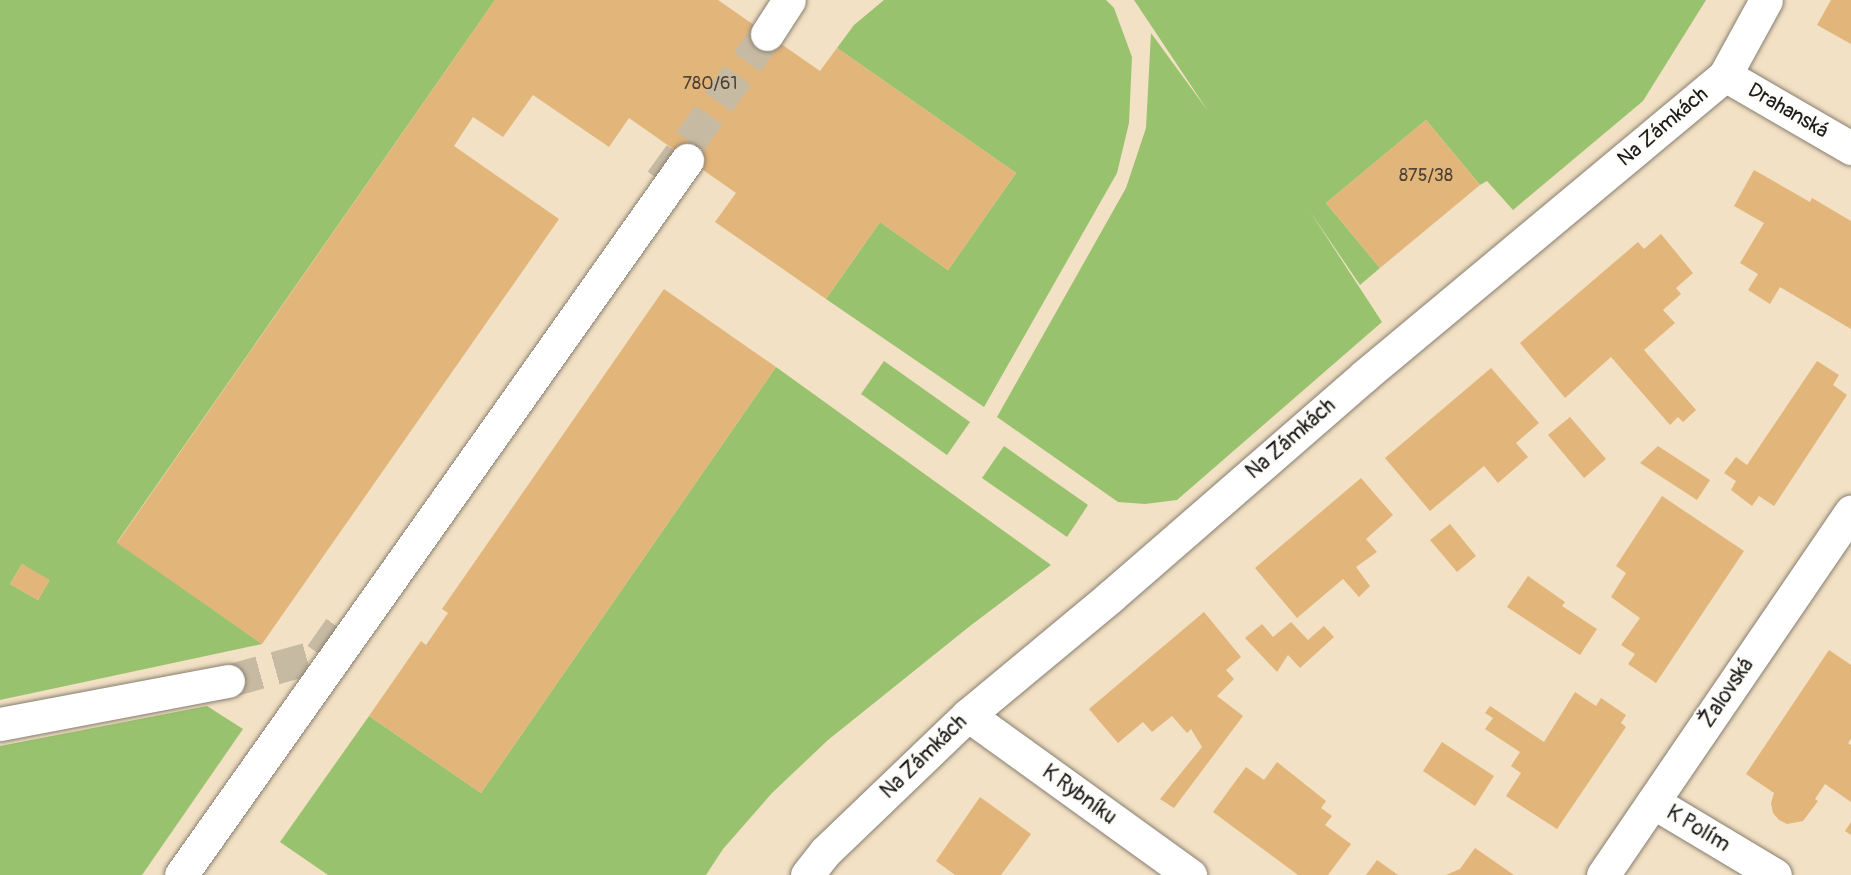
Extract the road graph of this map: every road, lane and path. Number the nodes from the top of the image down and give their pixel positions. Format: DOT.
graph roads {
  1 [pos="789,0"];
  2 [pos="1766,0"];
  3 [pos="767,34"];
  4 [pos="1725,75"];
  5 [pos="1851,148"];
  6 [pos="687,160"];
  7 [pos="1851,511"];
  8 [pos="228,681"];
  9 [pos="968,715"];
  10 [pos="0,724"];
  11 [pos="1653,802"];
  12 [pos="180,875"];
  13 [pos="807,875"];
  14 [pos="1190,875"];
  15 [pos="1603,875"];
  16 [pos="1775,875"];
  1 -- 3 [label="street"];
  2 -- 4 [label="street, Na Zámkách"];
  4 -- 5 [label="street, Drahanská"];
  4 -- 9 [label="street, Na Zámkách"];
  6 -- 12 [label="street"];
  7 -- 11 [label="street, Žalovská"];
  8 -- 10 [label="street"];
  9 -- 13 [label="street, Na Zámkách"];
  9 -- 14 [label="street, K Rybníku"];
  11 -- 15 [label="street, Žalovská"];
  11 -- 16 [label="street, K Polím"];
}
